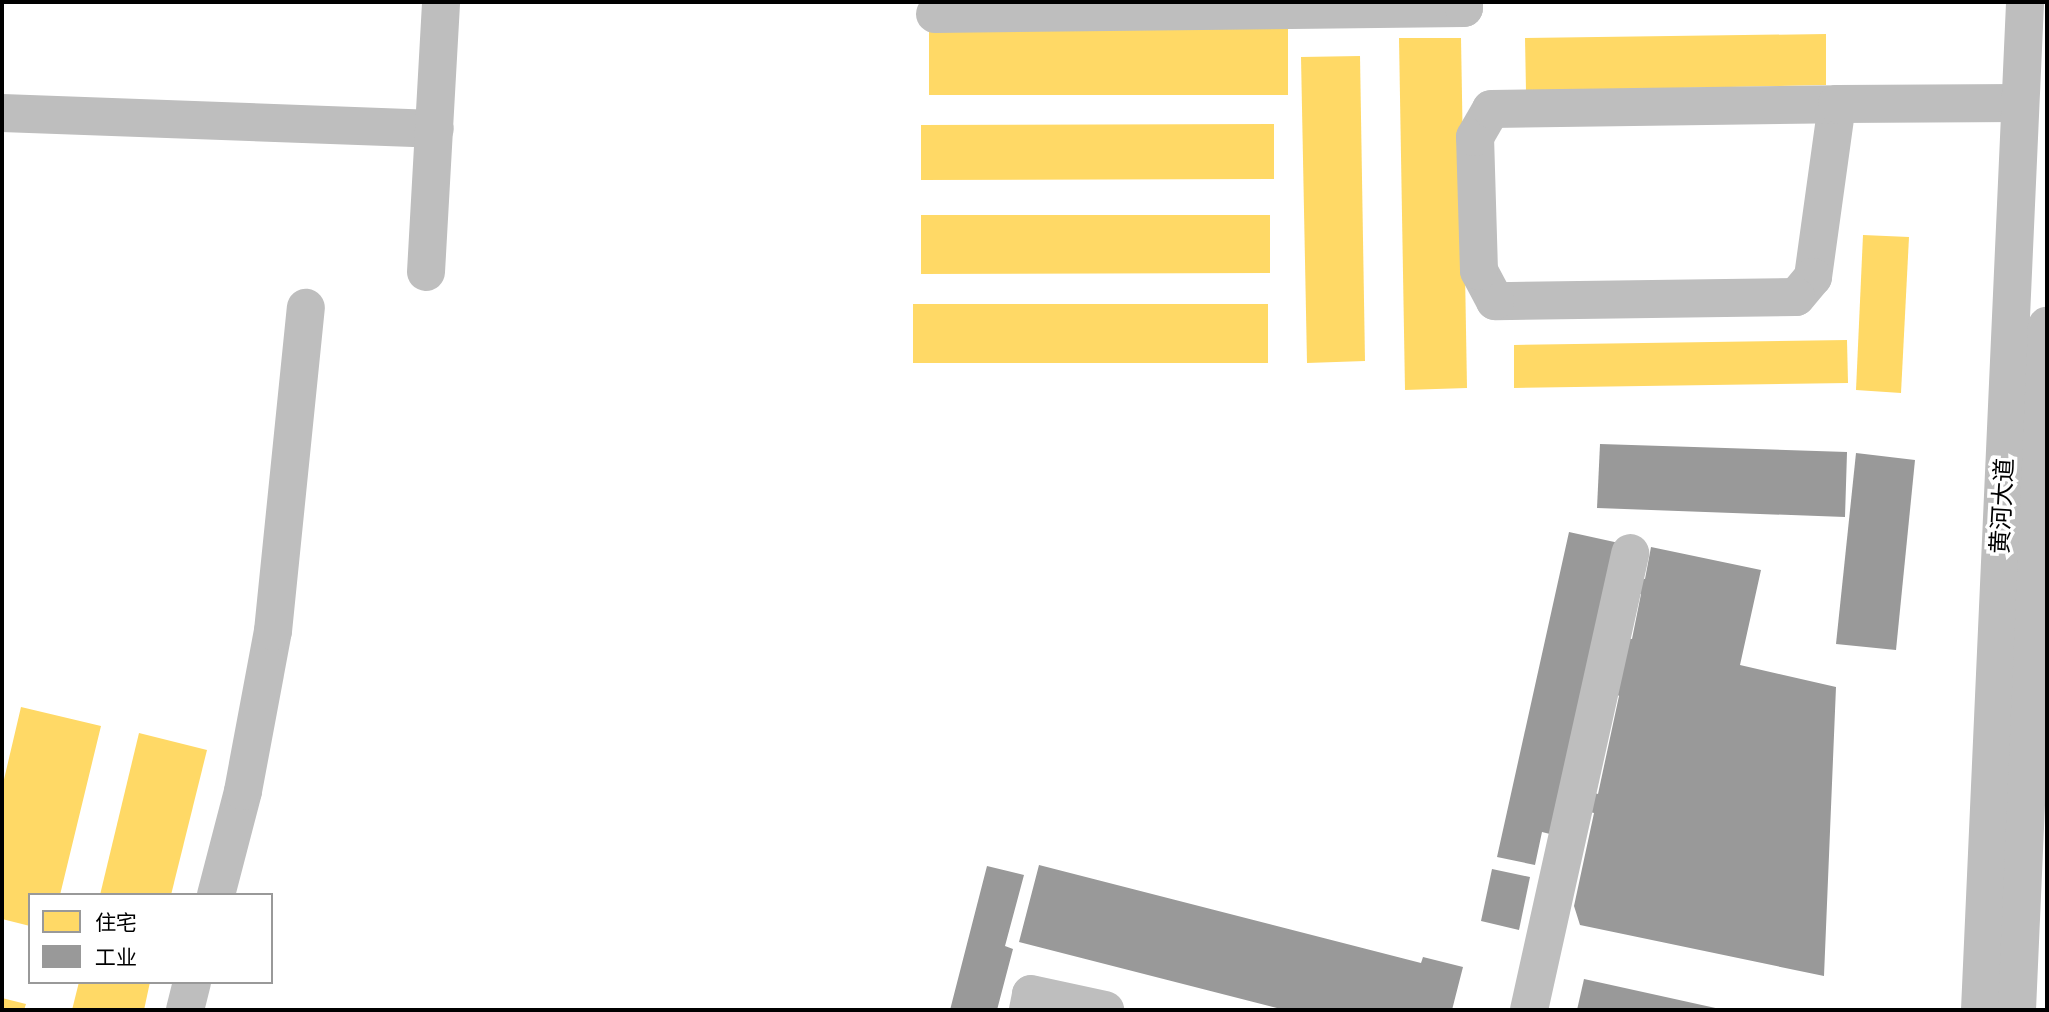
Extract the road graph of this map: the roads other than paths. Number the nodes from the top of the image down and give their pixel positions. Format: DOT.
graph roads {
  1 [pos="441,2"];
  2 [pos="1464,2"];
  3 [pos="2025,2"];
  4 [pos="936,14"];
  5 [pos="2021,103"];
  6 [pos="1837,104"];
  7 [pos="2,113"];
  8 [pos="435,129"];
  9 [pos="426,272"];
  10 [pos="306,308"];
  11 [pos="2047,326"];
  12 [pos="1630,553"];
  13 [pos="217,893"];
  14 [pos="192,984"];
  15 [pos="185,1010"];
  16 [pos="1028,1010"];
  17 [pos="1105,1010"];
  18 [pos="1528,1010"];
  19 [pos="1980,1010"];
  20 [pos="2017,1010"];
  1 -- 8 [label="main road"];
  2 -- 4 [label="main road"];
  3 -- 5 [label="main road, 黄河大道"];
  5 -- 6 [label="main road"];
  5 -- 19 [label="main road, 黄河大道"];
  6 -- 6 [label="main road"];
  7 -- 8 [label="main road"];
  8 -- 9 [label="main road"];
  10 -- 13 [label="main road"];
  11 -- 20 [label="main road, 黄河大道"];
  12 -- 18 [label="main road"];
  14 -- 15 [label="main road"];
  16 -- 17 [label="main road"];
}
